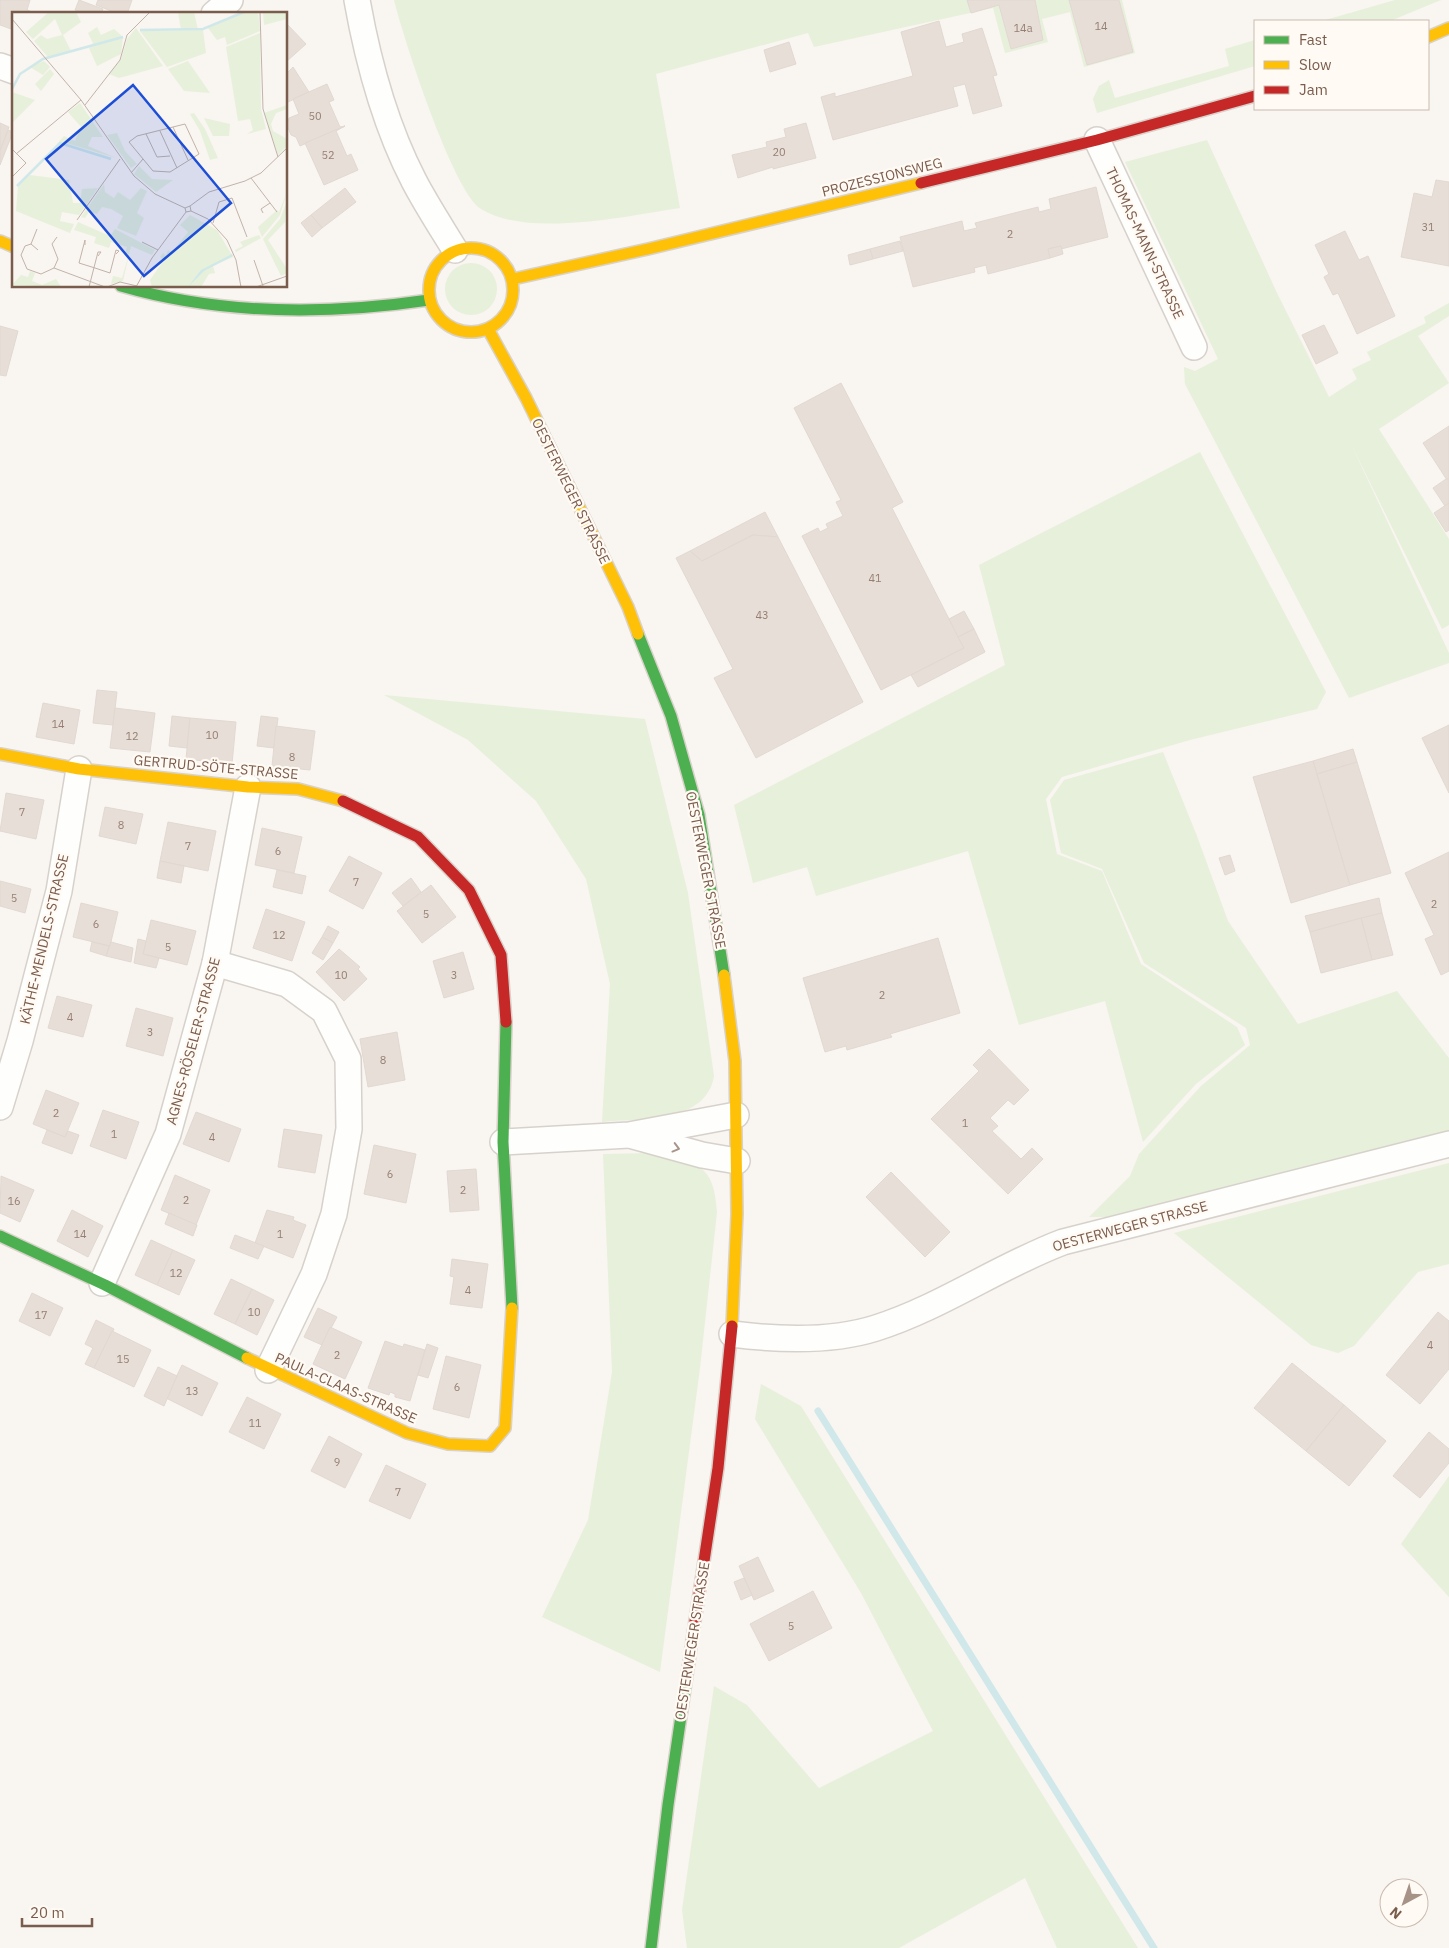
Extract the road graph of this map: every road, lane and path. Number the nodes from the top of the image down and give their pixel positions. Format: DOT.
graph roads {
  1 [pos="230,0"];
  2 [pos="357,0"];
  3 [pos="216,12"];
  4 [pos="1449,28"];
  5 [pos="1429,37"];
  6 [pos="0,66"];
  7 [pos="12,71"];
  8 [pos="1254,96"];
  9 [pos="1097,140"];
  10 [pos="0,241"];
  11 [pos="12,246"];
  12 [pos="455,250"];
  13 [pos="513,279"];
  14 [pos="130,288"];
  15 [pos="429,300"];
  16 [pos="488,329"];
  17 [pos="1194,347"];
  18 [pos="0,754"];
  19 [pos="79,769"];
  20 [pos="248,787"];
  21 [pos="215,963"];
  22 [pos="0,1107"];
  23 [pos="736,1115"];
  24 [pos="629,1135"];
  25 [pos="503,1142"];
  26 [pos="1449,1144"];
  27 [pos="737,1161"];
  28 [pos="0,1236"];
  29 [pos="102,1283"];
  30 [pos="732,1334"];
  31 [pos="268,1370"];
  32 [pos="651,1948"];
  1 -- 3 [label="street"];
  2 -- 12 [label="street"];
  4 -- 5 [label="street"];
  6 -- 7 [label="street"];
  8 -- 9 [label="street, PROZESSIONSWEG"];
  9 -- 13 [label="street, PROZESSIONSWEG"];
  9 -- 17 [label="street, THOMAS-MANN-STRASSE"];
  10 -- 11 [label="street"];
  12 -- 13 [label="street"];
  12 -- 15 [label="street"];
  13 -- 16 [label="street"];
  14 -- 15 [label="street"];
  15 -- 16 [label="street"];
  16 -- 23 [label="street, OESTERWEGER STRASSE"];
  18 -- 19 [label="street, GERTRUD-SÖTE-STRASSE"];
  19 -- 20 [label="street, GERTRUD-SÖTE-STRASSE"];
  19 -- 22 [label="street, KÄTHE-MENDELS-STRASSE"];
  20 -- 21 [label="street, AGNES-RÖSELER-STRASSE"];
  20 -- 25 [label="street, GERTRUD-SÖTE-STRASSE"];
  21 -- 29 [label="street, AGNES-RÖSELER-STRASSE"];
  21 -- 31 [label="street"];
  23 -- 24 [label="street"];
  23 -- 27 [label="street, OESTERWEGER STRASSE"];
  24 -- 25 [label="street"];
  24 -- 27 [label="street, one-way"];
  25 -- 31 [label="street, PAULA-CLAAS-STRASSE"];
  26 -- 30 [label="street, OESTERWEGER STRASSE"];
  27 -- 30 [label="street, OESTERWEGER STRASSE"];
  28 -- 29 [label="street, PAULA-CLAAS-STRASSE"];
  29 -- 31 [label="street, PAULA-CLAAS-STRASSE"];
  30 -- 32 [label="street, OESTERWEGER STRASSE"];
}
